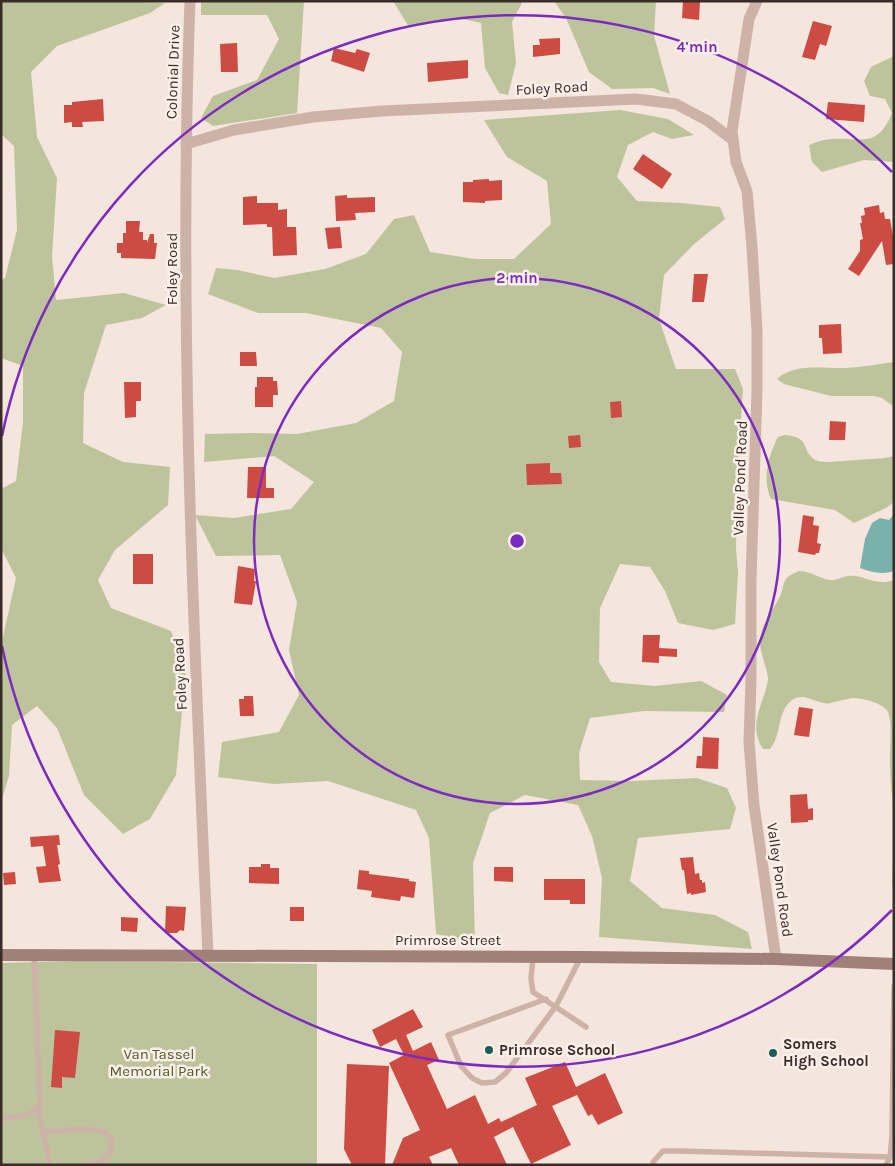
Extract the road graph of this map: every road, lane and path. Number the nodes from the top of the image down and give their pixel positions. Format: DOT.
graph roads {
  1 [pos="190,1"];
  2 [pos="757,1"];
  3 [pos="733,140"];
  4 [pos="186,144"];
  5 [pos="1,955"];
  6 [pos="34,955"];
  7 [pos="208,955"];
  8 [pos="533,957"];
  9 [pos="582,957"];
  10 [pos="776,959"];
  11 [pos="894,964"];
  12 [pos="894,986"];
  13 [pos="546,999"];
  14 [pos="556,1006"];
  15 [pos="586,1027"];
  16 [pos="893,1088"];
  17 [pos="40,1104"];
  18 [pos="1,1118"];
  19 [pos="43,1132"];
  20 [pos="890,1157"];
  21 [pos="50,1165"];
  22 [pos="87,1165"];
  23 [pos="653,1165"];
  24 [pos="886,1165"];
  1 -- 4 [label="street, Colonial Drive"];
  2 -- 3 [label="street, Valley Pond Road"];
  3 -- 4 [label="street, Foley Road"];
  3 -- 10 [label="street, Valley Pond Road"];
  4 -- 7 [label="street, Foley Road"];
  5 -- 6 [label="main road, Primrose Street"];
  6 -- 7 [label="main road, Primrose Street"];
  6 -- 17 [label="lane"];
  7 -- 8 [label="main road, Primrose Street"];
  8 -- 9 [label="main road, Primrose Street"];
  8 -- 13 [label="lane"];
  9 -- 10 [label="main road, Primrose Street"];
  9 -- 14 [label="lane"];
  10 -- 11 [label="main road, Primrose Street"];
  12 -- 16 [label="lane"];
  13 -- 14 [label="lane"];
  13 -- 14 [label="lane"];
  14 -- 15 [label="lane"];
  16 -- 20 [label="lane"];
  17 -- 18 [label="lane"];
  17 -- 19 [label="lane"];
  19 -- 21 [label="lane"];
  19 -- 22 [label="lane"];
  20 -- 23 [label="lane"];
  20 -- 24 [label="lane"];
}
